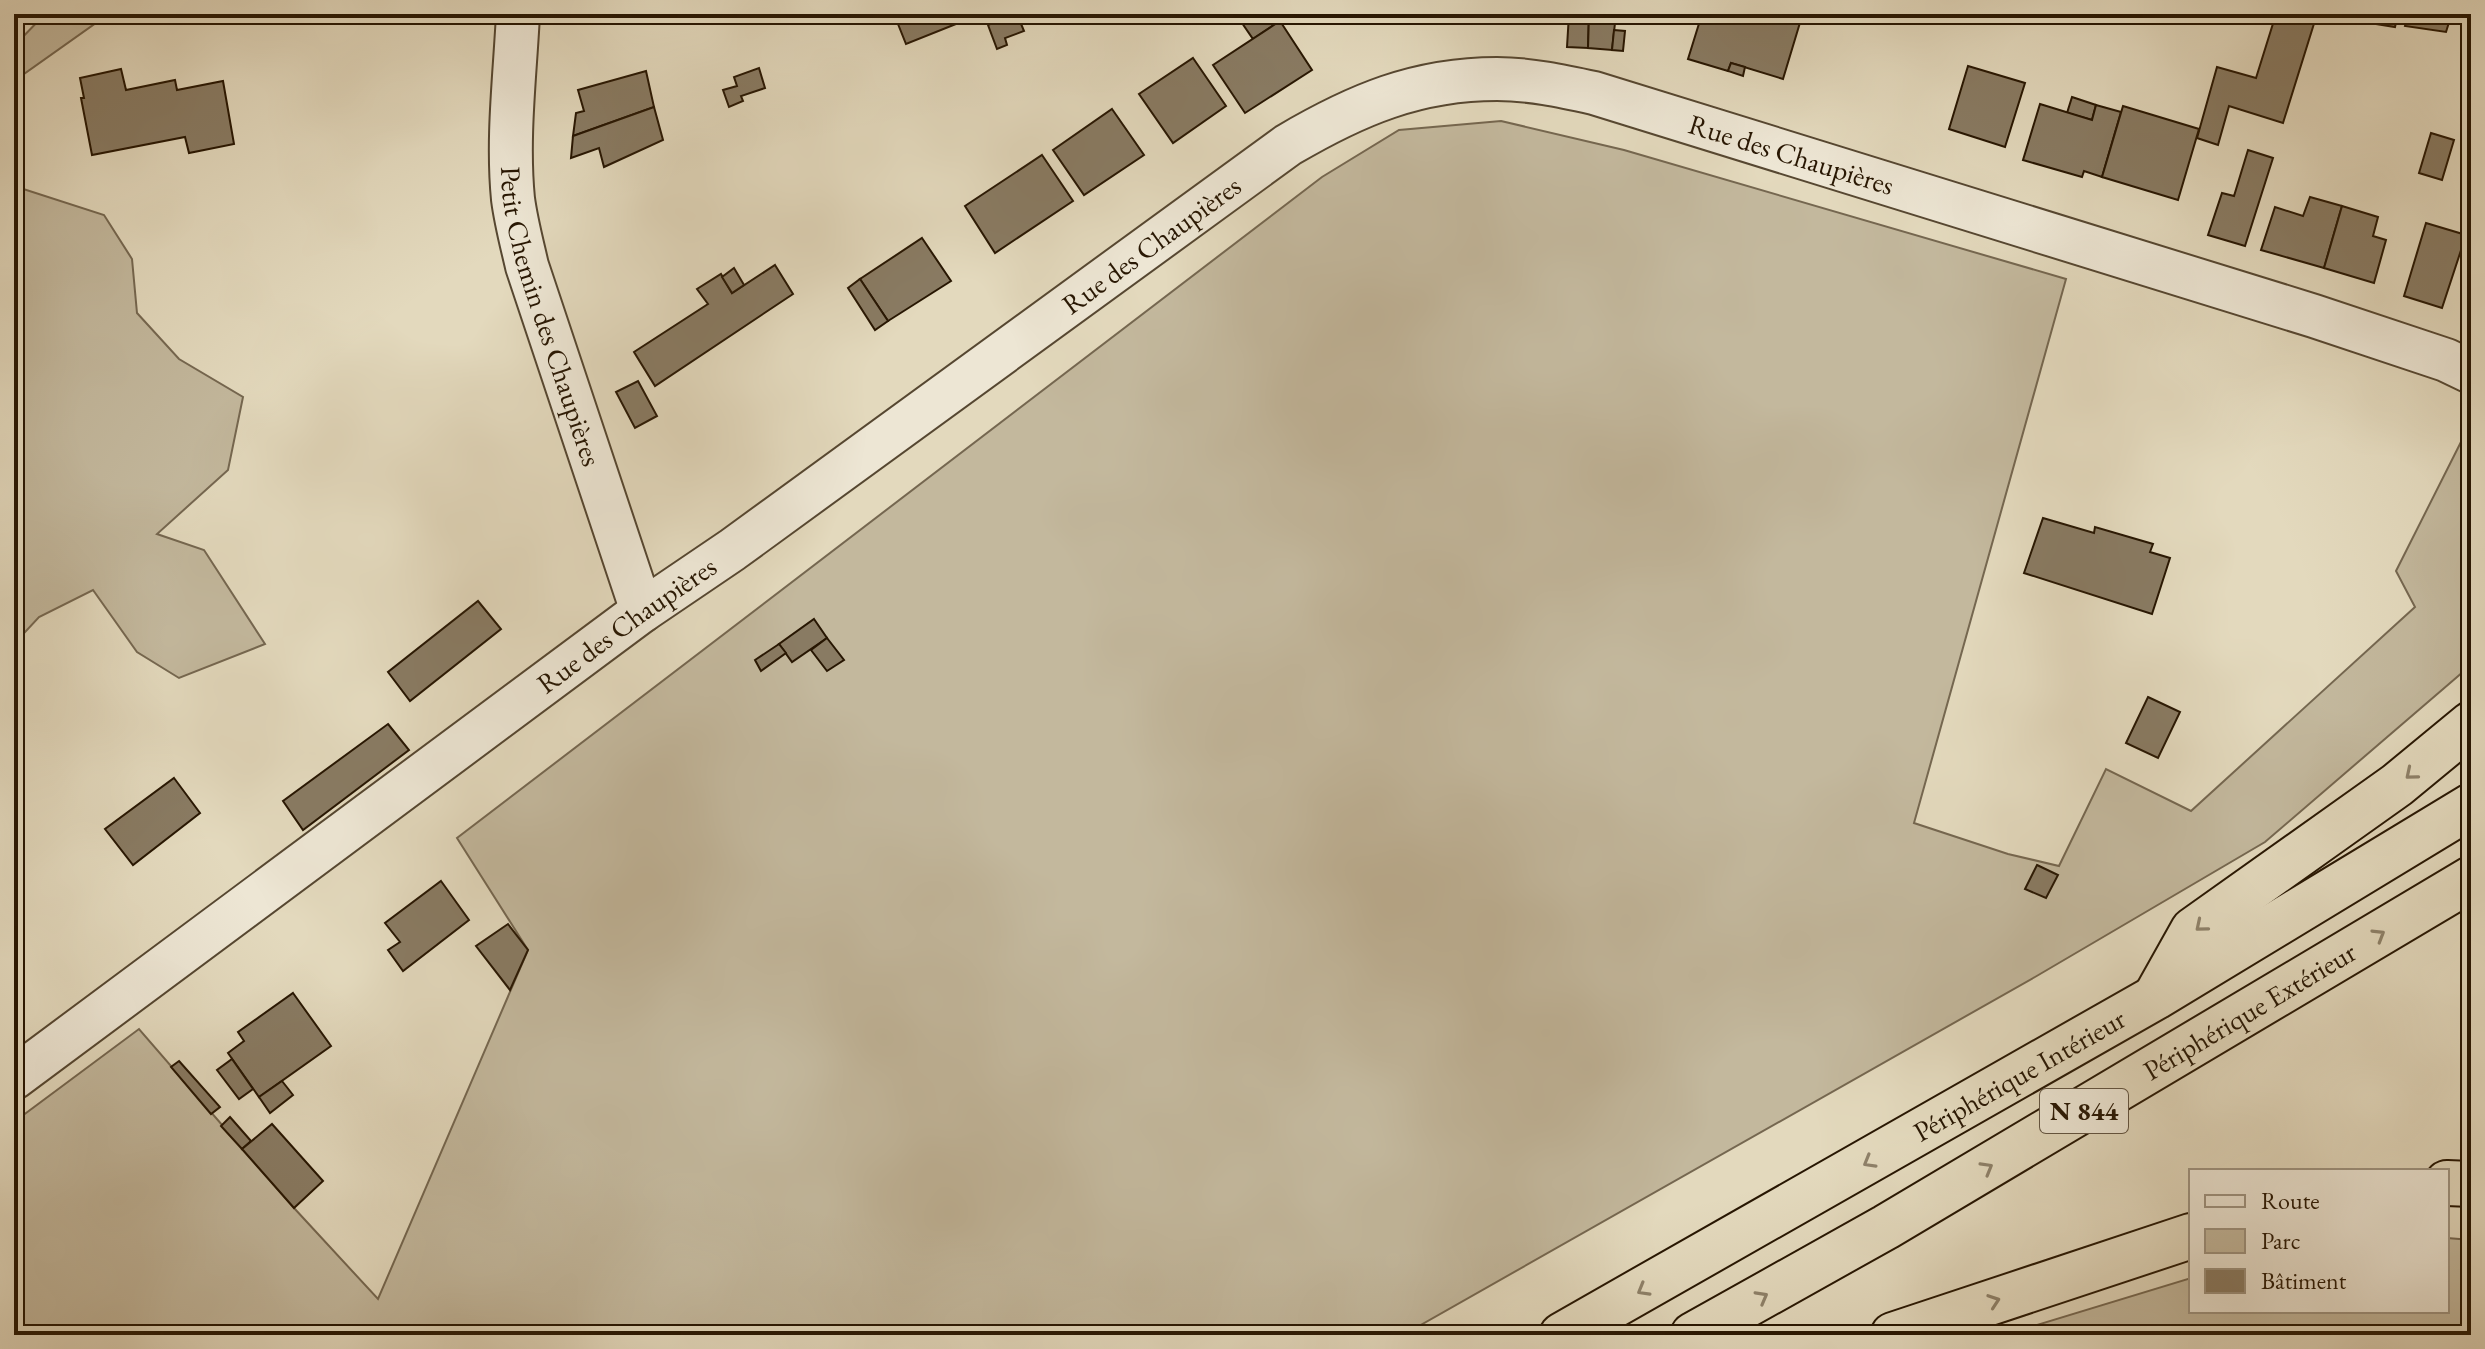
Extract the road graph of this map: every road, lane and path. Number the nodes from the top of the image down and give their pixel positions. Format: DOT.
graph roads {
  1 [pos="518,14"];
  2 [pos="2471,372"];
  3 [pos="642,611"];
  4 [pos="2471,724"];
  5 [pos="2471,806"];
  6 [pos="2471,879"];
  7 [pos="2156,997"];
  8 [pos="14,1078"];
  9 [pos="2449,1183"];
  10 [pos="2471,1184"];
  11 [pos="2189,1237"];
  12 [pos="1562,1335"];
  13 [pos="1693,1335"];
  14 [pos="1893,1335"];
  1 -- 3 [label="street, Petit Chemin des Chaupières"];
  2 -- 3 [label="street, Rue des Chaupières"];
  3 -- 8 [label="street, Rue des Chaupières"];
  4 -- 7 [label="highway, one-way"];
  5 -- 7 [label="highway, Périphérique Intérieur / N 844"];
  13 -- 6 [label="highway, Périphérique Extérieur / N 844, one-way"];
  7 -- 12 [label="highway, Périphérique Intérieur / N 844, one-way"];
  9 -- 10 [label="highway"];
  14 -- 11 [label="highway, one-way"];
}
